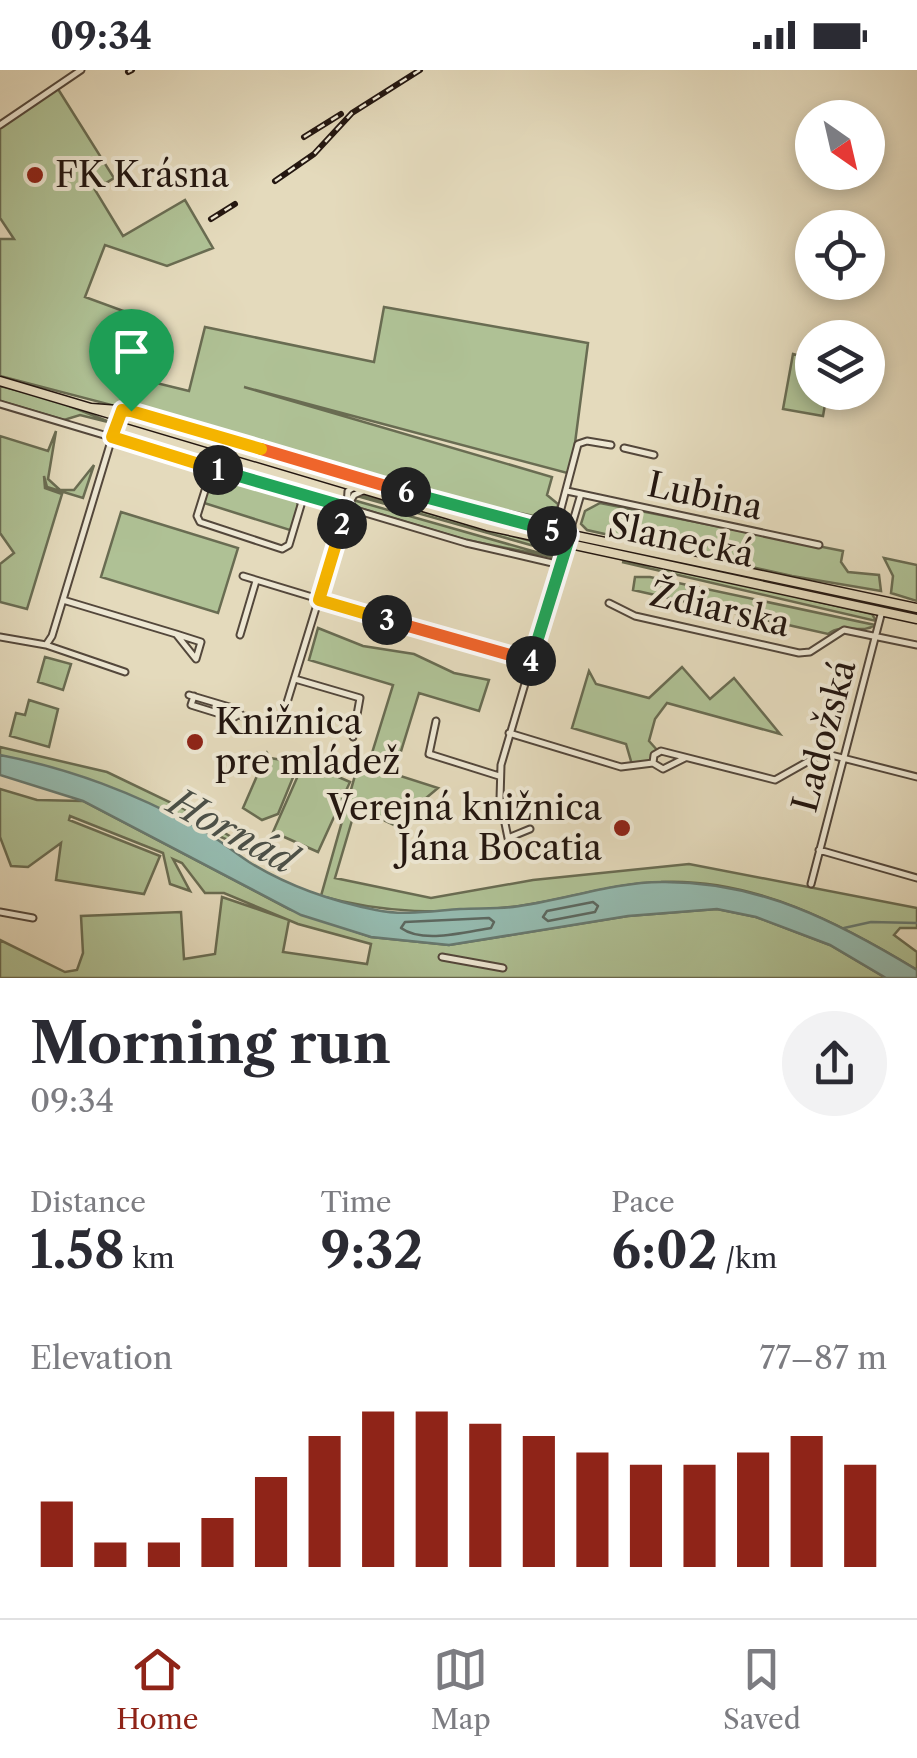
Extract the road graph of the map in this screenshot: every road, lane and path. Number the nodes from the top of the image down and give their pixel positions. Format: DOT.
graph roads {
  1 [pos="79,73"];
  2 [pos="0,125"];
  3 [pos="0,381"];
  4 [pos="0,404"];
  5 [pos="120,413"];
  6 [pos="112,437"];
  7 [pos="611,445"];
  8 [pos="624,448"];
  9 [pos="654,455"];
  10 [pos="212,468"];
  11 [pos="366,485"];
  12 [pos="567,490"];
  13 [pos="348,493"];
  14 [pos="581,494"];
  15 [pos="304,495"];
  16 [pos="335,504"];
  17 [pos="346,507"];
  18 [pos="558,520"];
  19 [pos="569,540"];
  20 [pos="819,546"];
  21 [pos="561,565"];
  22 [pos="242,576"];
  23 [pos="256,580"];
  24 [pos="63,600"];
  25 [pos="319,600"];
  26 [pos="609,603"];
  27 [pos="883,606"];
  28 [pos="917,608"];
  29 [pos="917,618"];
  30 [pos="176,634"];
  31 [pos="240,634"];
  32 [pos="876,635"];
  33 [pos="0,637"];
  34 [pos="46,645"];
  35 [pos="917,645"];
  36 [pos="530,663"];
  37 [pos="125,672"];
  38 [pos="295,679"];
  39 [pos="191,696"];
  40 [pos="436,722"];
  41 [pos="509,733"];
  42 [pos="353,737"];
  43 [pos="685,758"];
  44 [pos="843,758"];
  45 [pos="653,763"];
  46 [pos="499,776"];
  47 [pos="917,777"];
  48 [pos="530,830"];
  49 [pos="820,850"];
  50 [pos="917,878"];
  51 [pos="811,884"];
  52 [pos="0,912"];
  53 [pos="33,918"];
  54 [pos="442,956"];
  55 [pos="503,968"];
  1 -- 2 [label="street"];
  3 -- 5 [label="main road, Slanecká"];
  4 -- 6 [label="street"];
  5 -- 6 [label="street"];
  5 -- 11 [label="main road, Slanecká"];
  5 -- 13 [label="main road, Slanecká"];
  6 -- 10 [label="street"];
  6 -- 24 [label="street"];
  7 -- 12 [label="street, Lubina"];
  8 -- 9 [label="street, Lubina"];
  10 -- 15 [label="street"];
  10 -- 15 [label="street"];
  11 -- 13 [label="main road, Slanecká"];
  11 -- 17 [label="street"];
  11 -- 19 [label="main road, Slanecká"];
  12 -- 14 [label="street, Lubina"];
  12 -- 18 [label="street, Lubina"];
  13 -- 16 [label="street"];
  13 -- 17 [label="street"];
  14 -- 19 [label="street"];
  14 -- 20 [label="street, Lubina"];
  15 -- 16 [label="street"];
  16 -- 17 [label="street"];
  17 -- 21 [label="street"];
  17 -- 25 [label="street"];
  19 -- 21 [label="street"];
  19 -- 27 [label="main road, Slanecká"];
  21 -- 36 [label="street"];
  22 -- 23 [label="street"];
  23 -- 25 [label="street"];
  23 -- 31 [label="street"];
  24 -- 30 [label="street"];
  24 -- 34 [label="street"];
  25 -- 36 [label="street"];
  25 -- 38 [label="street"];
  26 -- 32 [label="street, Ždiarska"];
  27 -- 28 [label="main road, Slanecká"];
  27 -- 29 [label="main road, Slanecká"];
  27 -- 32 [label="street, Ladožská"];
  30 -- 30 [label="street"];
  32 -- 35 [label="street, Ždiarska"];
  32 -- 44 [label="street, Ladožská"];
  33 -- 34 [label="street"];
  34 -- 37 [label="street"];
  36 -- 41 [label="street"];
  38 -- 39 [label="street"];
  38 -- 42 [label="street"];
  40 -- 46 [label="street"];
  41 -- 45 [label="street"];
  41 -- 46 [label="street"];
  43 -- 44 [label="street"];
  43 -- 45 [label="street"];
  43 -- 45 [label="street"];
  44 -- 47 [label="street"];
  44 -- 49 [label="street, Ladožská"];
  46 -- 48 [label="street"];
  49 -- 50 [label="street"];
  49 -- 51 [label="street, Ladožská"];
  52 -- 53 [label="street"];
  54 -- 55 [label="street"];
}
